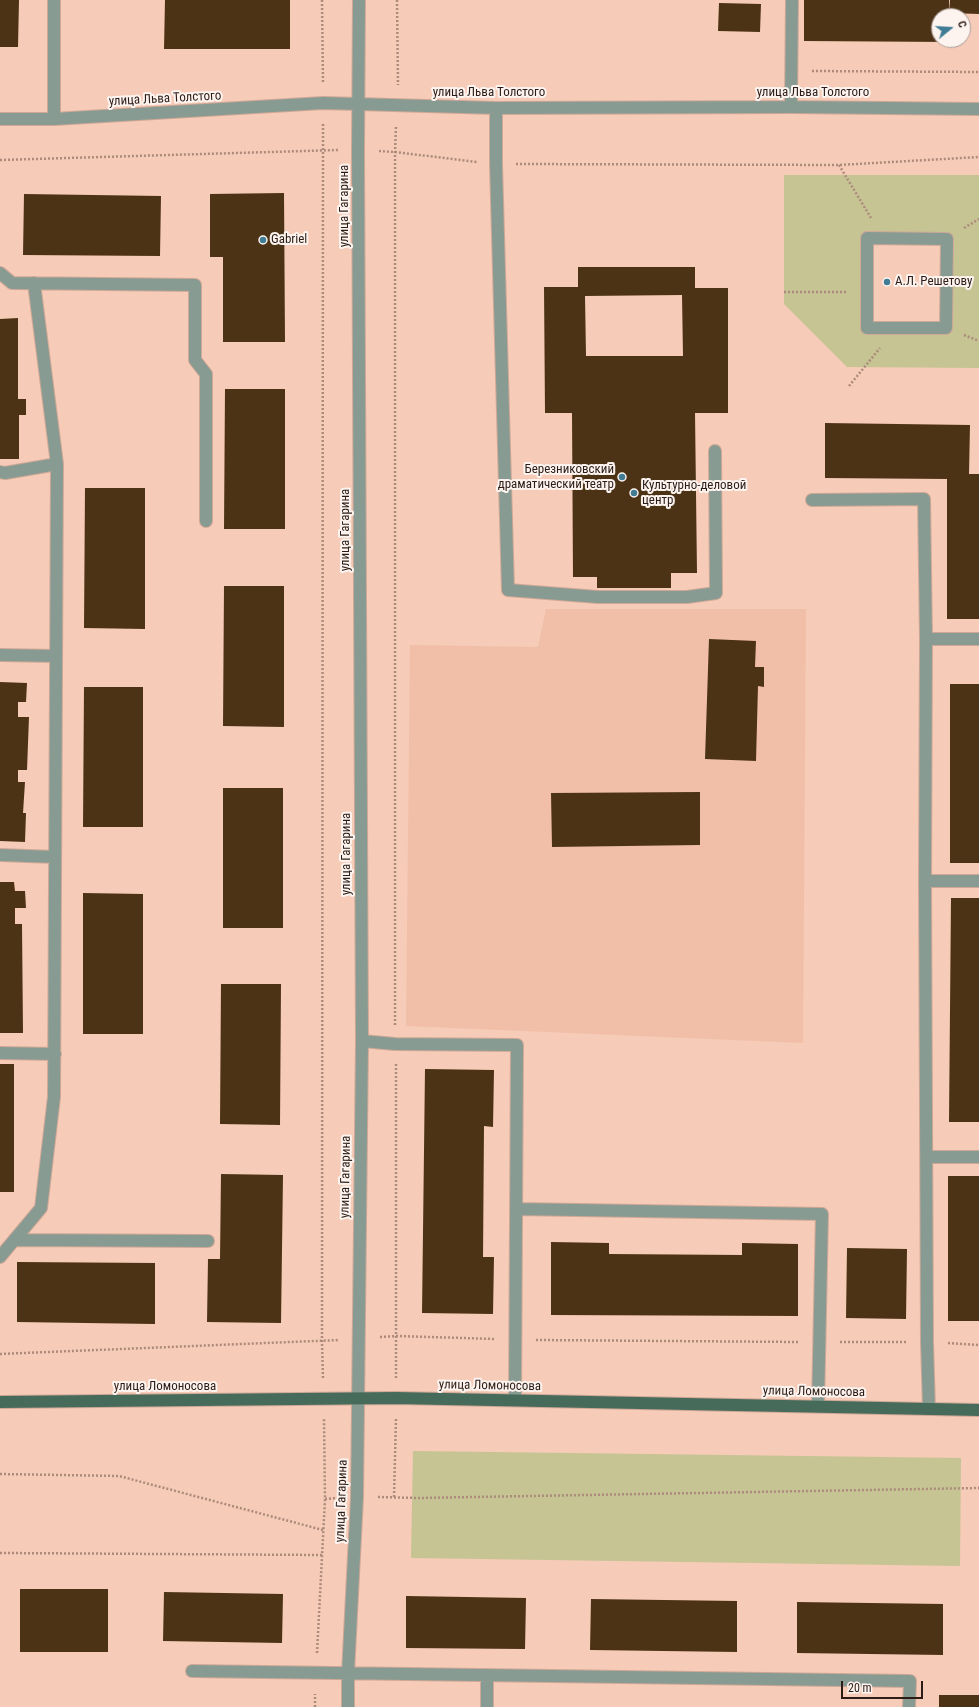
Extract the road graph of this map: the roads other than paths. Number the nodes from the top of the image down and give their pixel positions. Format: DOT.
graph roads {
  1 [pos="54,0"];
  2 [pos="360,0"];
  3 [pos="792,0"];
  4 [pos="359,105"];
  5 [pos="791,107"];
  6 [pos="496,108"];
  7 [pos="979,109"];
  8 [pos="0,119"];
  9 [pos="54,120"];
  10 [pos="0,273"];
  11 [pos="34,283"];
  12 [pos="897,328"];
  13 [pos="715,451"];
  14 [pos="57,464"];
  15 [pos="0,472"];
  16 [pos="812,500"];
  17 [pos="206,521"];
  18 [pos="926,639"];
  19 [pos="979,639"];
  20 [pos="0,655"];
  21 [pos="56,656"];
  22 [pos="0,855"];
  23 [pos="55,857"];
  24 [pos="925,881"];
  25 [pos="979,881"];
  26 [pos="362,1041"];
  27 [pos="0,1053"];
  28 [pos="55,1054"];
  29 [pos="979,1157"];
  30 [pos="927,1158"];
  31 [pos="517,1209"];
  32 [pos="14,1240"];
  33 [pos="208,1241"];
  34 [pos="0,1257"];
  35 [pos="358,1399"];
  36 [pos="515,1400"];
  37 [pos="0,1402"];
  38 [pos="818,1406"];
  39 [pos="928,1409"];
  40 [pos="979,1410"];
  41 [pos="192,1671"];
  42 [pos="348,1673"];
  43 [pos="487,1675"];
  44 [pos="348,1707"];
  45 [pos="487,1707"];
  46 [pos="910,1707"];
  1 -- 9 [label="street"];
  2 -- 4 [label="street, улица Гагарина"];
  3 -- 5 [label="street"];
  4 -- 6 [label="street, улица Льва Толстого"];
  4 -- 9 [label="street, улица Льва Толстого"];
  4 -- 26 [label="street, улица Гагарина"];
  5 -- 6 [label="street, улица Льва Толстого"];
  5 -- 7 [label="street, улица Льва Толстого"];
  6 -- 13 [label="street"];
  8 -- 9 [label="street, улица Льва Толстого"];
  10 -- 11 [label="street"];
  11 -- 14 [label="street"];
  11 -- 17 [label="street"];
  12 -- 12 [label="street"];
  14 -- 15 [label="street"];
  14 -- 21 [label="street"];
  16 -- 18 [label="street"];
  18 -- 19 [label="street"];
  18 -- 24 [label="street"];
  20 -- 21 [label="street"];
  21 -- 23 [label="street"];
  22 -- 23 [label="street"];
  23 -- 28 [label="street"];
  24 -- 25 [label="street"];
  24 -- 30 [label="street"];
  26 -- 31 [label="street"];
  26 -- 35 [label="street, улица Гагарина"];
  27 -- 28 [label="street"];
  28 -- 32 [label="street"];
  29 -- 30 [label="street"];
  30 -- 39 [label="street"];
  31 -- 36 [label="street"];
  31 -- 38 [label="street"];
  32 -- 33 [label="street"];
  32 -- 34 [label="street"];
  35 -- 36 [label="main road, улица Ломоносова"];
  35 -- 37 [label="main road, улица Ломоносова"];
  35 -- 42 [label="street, улица Гагарина"];
  36 -- 38 [label="main road, улица Ломоносова"];
  38 -- 39 [label="main road, улица Ломоносова"];
  39 -- 40 [label="main road, улица Ломоносова"];
  41 -- 42 [label="street"];
  42 -- 43 [label="street"];
  42 -- 44 [label="street, улица Гагарина"];
  43 -- 45 [label="street"];
  43 -- 46 [label="street"];
}
